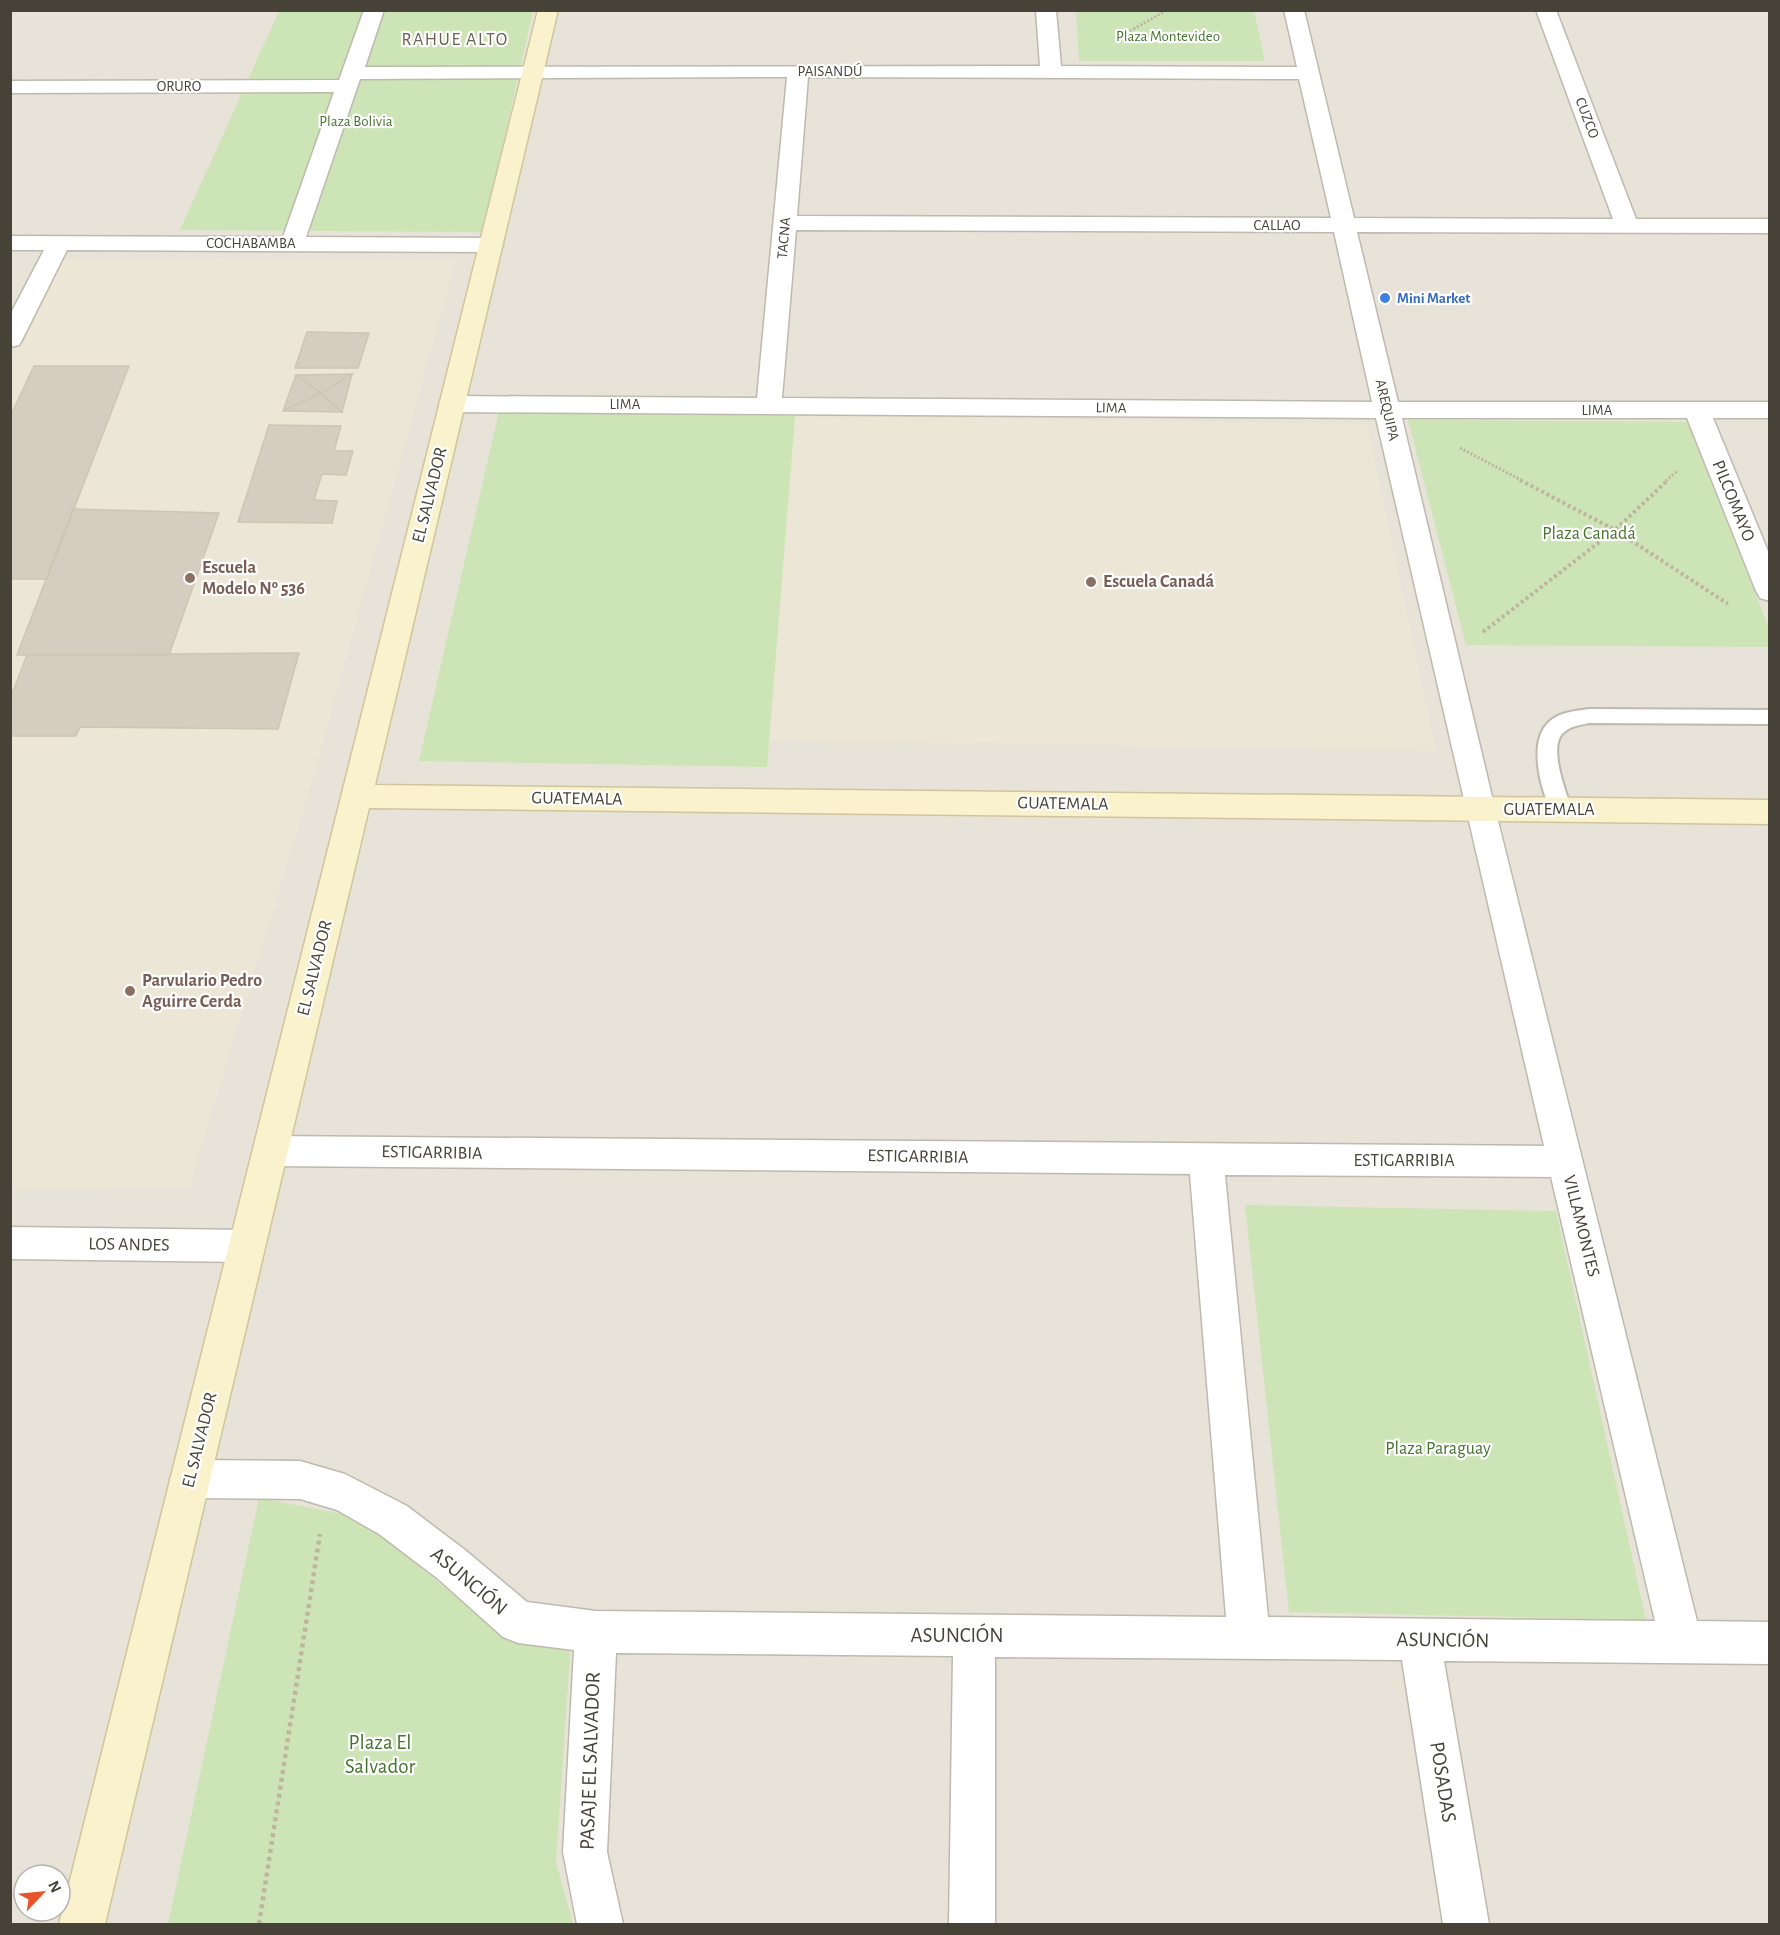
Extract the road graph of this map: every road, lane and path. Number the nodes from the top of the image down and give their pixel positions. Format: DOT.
graph roads {
  1 [pos="374,10"];
  2 [pos="548,10"];
  3 [pos="1046,10"];
  4 [pos="1294,10"];
  5 [pos="1546,10"];
  6 [pos="533,71"];
  7 [pos="798,71"];
  8 [pos="1051,72"];
  9 [pos="1309,73"];
  10 [pos="350,80"];
  11 [pos="10,87"];
  12 [pos="785,223"];
  13 [pos="1344,225"];
  14 [pos="1627,226"];
  15 [pos="1770,226"];
  16 [pos="10,243"];
  17 [pos="59,243"];
  18 [pos="292,243"];
  19 [pos="490,245"];
  20 [pos="10,339"];
  21 [pos="452,404"];
  22 [pos="769,405"];
  23 [pos="1388,410"];
  24 [pos="1697,410"];
  25 [pos="1770,410"];
  26 [pos="1709,440"];
  27 [pos="1460,448"];
  28 [pos="1615,530"];
  29 [pos="1770,591"];
  30 [pos="1731,606"];
  31 [pos="1446,660"];
  32 [pos="1770,717"];
  33 [pos="357,796"];
  34 [pos="1480,809"];
  35 [pos="1561,810"];
  36 [pos="1770,812"];
  37 [pos="271,1151"];
  38 [pos="1206,1160"];
  39 [pos="1565,1162"];
  40 [pos="10,1243"];
  41 [pos="247,1246"];
  42 [pos="190,1479"];
  43 [pos="327,1488"];
  44 [pos="596,1632"];
  45 [pos="974,1635"];
  46 [pos="1249,1638"];
  47 [pos="1420,1640"];
  48 [pos="1681,1642"];
  49 [pos="1770,1643"];
  50 [pos="82,1924"];
  51 [pos="259,1924"];
  52 [pos="600,1924"];
  53 [pos="972,1924"];
  54 [pos="1466,1924"];
  1 -- 10 [label="street"];
  2 -- 6 [label="street, EL SALVADOR"];
  3 -- 8 [label="street"];
  4 -- 9 [label="street, AREQUIPA"];
  5 -- 14 [label="street, CUZCO"];
  6 -- 7 [label="street, PAISANDÚ"];
  6 -- 10 [label="street, PAISANDÚ"];
  6 -- 19 [label="street, EL SALVADOR"];
  7 -- 8 [label="street, PAISANDÚ"];
  7 -- 12 [label="street, TACNA"];
  8 -- 9 [label="street, PAISANDÚ"];
  9 -- 13 [label="street, AREQUIPA"];
  10 -- 11 [label="street, ORURO"];
  10 -- 18 [label="street"];
  12 -- 13 [label="street, CALLAO"];
  12 -- 22 [label="street, TACNA"];
  13 -- 14 [label="street, CALLAO"];
  13 -- 23 [label="street, AREQUIPA"];
  14 -- 15 [label="street, CALLAO"];
  16 -- 17 [label="street, COCHABAMBA"];
  17 -- 18 [label="street, COCHABAMBA"];
  17 -- 20 [label="street"];
  18 -- 19 [label="street, COCHABAMBA"];
  19 -- 21 [label="street, EL SALVADOR"];
  21 -- 22 [label="street, LIMA"];
  21 -- 33 [label="street, EL SALVADOR"];
  22 -- 23 [label="street, LIMA"];
  23 -- 24 [label="street, LIMA"];
  23 -- 31 [label="street, AREQUIPA"];
  24 -- 25 [label="street, LIMA"];
  24 -- 26 [label="street, PILCOMAYO"];
  26 -- 28 [label="path"];
  26 -- 29 [label="street, PILCOMAYO"];
  27 -- 28 [label="path"];
  28 -- 30 [label="path"];
  28 -- 31 [label="path"];
  31 -- 34 [label="street, AREQUIPA"];
  32 -- 35 [label="lane"];
  33 -- 34 [label="street, GUATEMALA"];
  33 -- 37 [label="street, EL SALVADOR"];
  34 -- 35 [label="street, GUATEMALA"];
  34 -- 39 [label="street, VILLAMONTES"];
  35 -- 36 [label="street, GUATEMALA"];
  37 -- 38 [label="street, ESTIGARRIBIA"];
  37 -- 41 [label="street, EL SALVADOR"];
  38 -- 39 [label="street, ESTIGARRIBIA"];
  38 -- 46 [label="street"];
  39 -- 48 [label="street, VILLAMONTES"];
  40 -- 41 [label="street, LOS ANDES"];
  41 -- 42 [label="street, EL SALVADOR"];
  42 -- 43 [label="street, ASUNCIÓN"];
  42 -- 50 [label="street, EL SALVADOR"];
  43 -- 44 [label="street, ASUNCIÓN"];
  43 -- 51 [label="path"];
  44 -- 45 [label="street, ASUNCIÓN"];
  44 -- 52 [label="street, PASAJE EL SALVADOR"];
  45 -- 46 [label="street, ASUNCIÓN"];
  45 -- 53 [label="street"];
  46 -- 47 [label="street, ASUNCIÓN"];
  47 -- 48 [label="street, ASUNCIÓN"];
  47 -- 54 [label="street, POSADAS"];
  48 -- 49 [label="street, ASUNCIÓN"];
}
